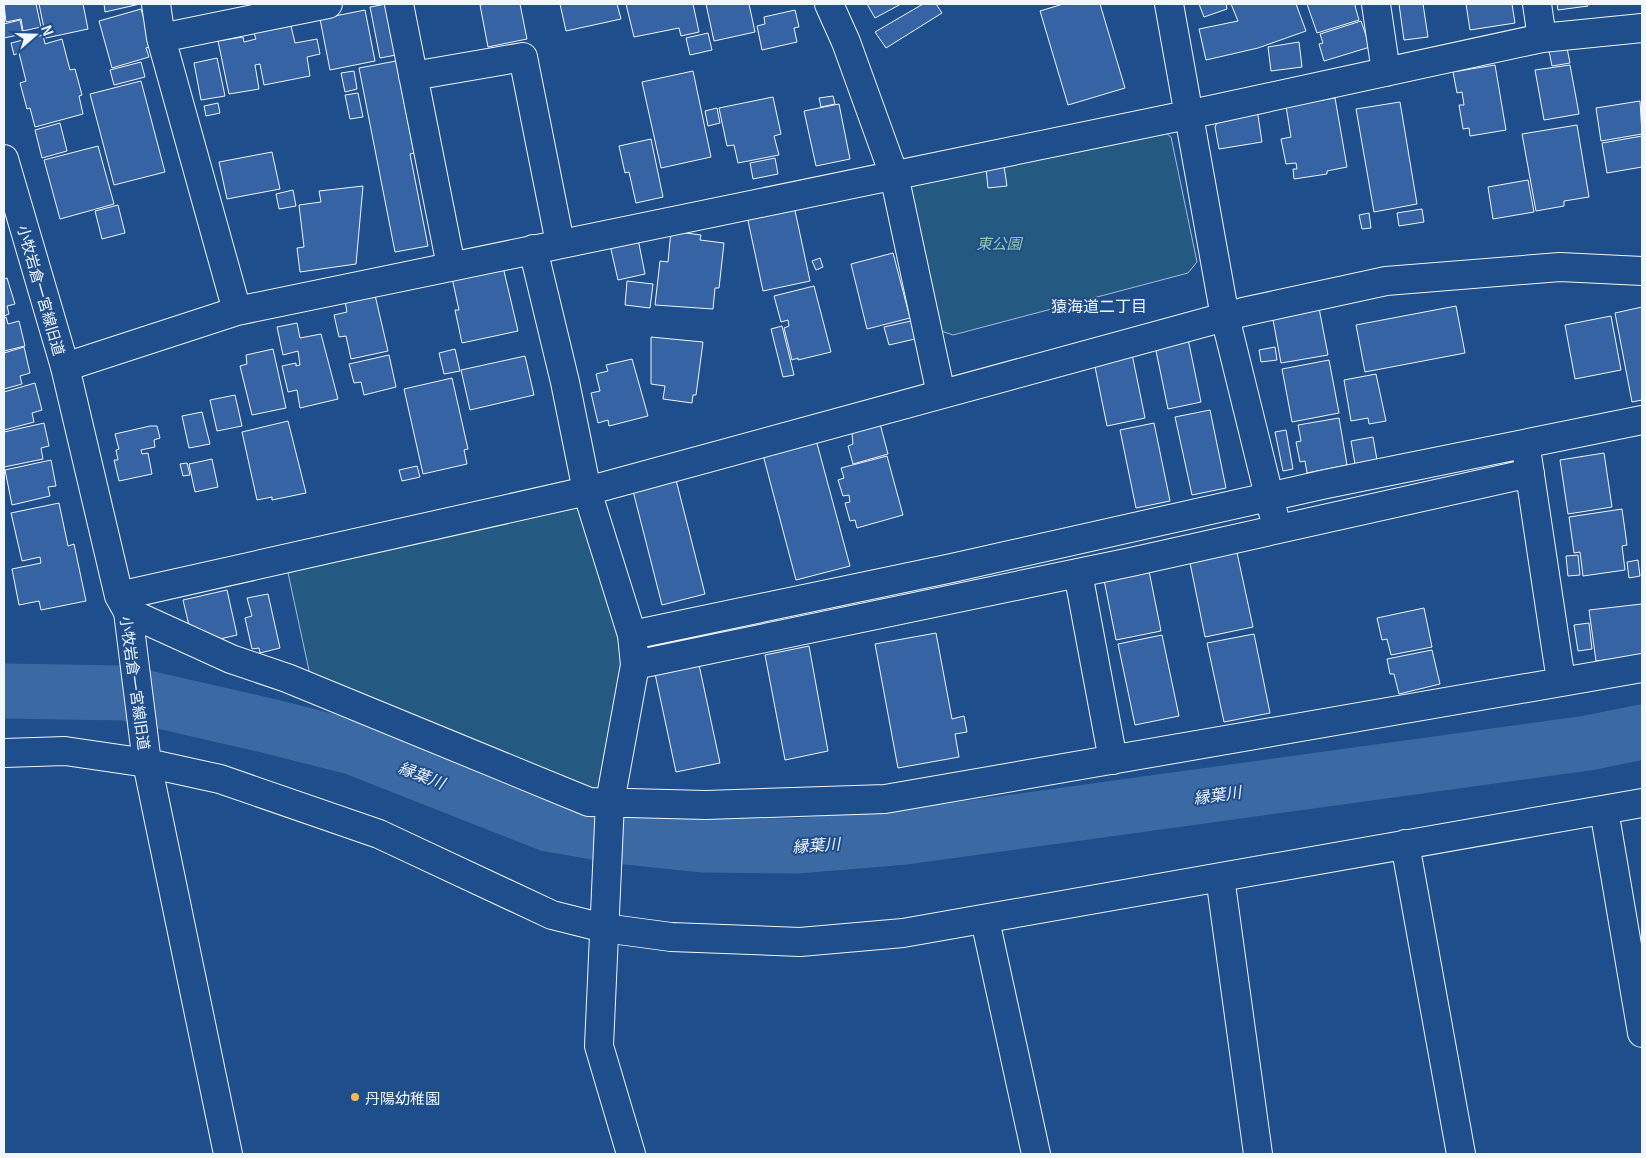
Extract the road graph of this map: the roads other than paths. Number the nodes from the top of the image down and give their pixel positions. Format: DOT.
graph roads {
  1 [pos="156,4"];
  2 [pos="328,4"];
  3 [pos="399,4"];
  4 [pos="829,4"];
  5 [pos="1169,4"];
  6 [pos="1376,4"];
  7 [pos="1537,4"];
  8 [pos="1642,28"];
  9 [pos="161,38"];
  10 [pos="1542,38"];
  11 [pos="1386,72"];
  12 [pos="414,76"];
  13 [pos="1187,115"];
  14 [pos="4,159"];
  15 [pos="894,175"];
  16 [pos="560,243"];
  17 [pos="533,249"];
  18 [pos="451,266"];
  19 [pos="1642,271"];
  20 [pos="237,311"];
  21 [pos="1225,317"];
  22 [pos="65,367"];
  23 [pos="941,394"];
  24 [pos="1642,420"];
  25 [pos="1526,442"];
  26 [pos="1530,473"];
  27 [pos="587,491"];
  28 [pos="1269,497"];
  29 [pos="1277,529"];
  30 [pos="1078,573"];
  31 [pos="126,613"];
  32 [pos="632,635"];
  33 [pos="635,665"];
  34 [pos="1642,668"];
  35 [pos="1561,681"];
  36 [pos="4,752"];
  37 [pos="1113,760"];
  38 [pos="147,763"];
  39 [pos="1642,803"];
  40 [pos="610,810"];
  41 [pos="1604,810"];
  42 [pos="1405,844"];
  43 [pos="1220,877"];
  44 [pos="985,920"];
  45 [pos="604,928"];
  46 [pos="1642,1033"];
  47 [pos="228,1154"];
  48 [pos="631,1154"];
  49 [pos="1036,1154"];
  50 [pos="1258,1154"];
  51 [pos="1461,1154"];
  1 -- 9 [label="street"];
  2 -- 9 [label="street"];
  3 -- 12 [label="street"];
  4 -- 15 [label="street"];
  5 -- 13 [label="street"];
  6 -- 11 [label="street"];
  7 -- 10 [label="street"];
  8 -- 10 [label="street"];
  9 -- 20 [label="street"];
  10 -- 11 [label="street"];
  11 -- 13 [label="street"];
  12 -- 16 [label="street"];
  12 -- 18 [label="street"];
  13 -- 15 [label="street"];
  13 -- 21 [label="street"];
  14 -- 22 [label="street, 小牧岩倉一宮線旧道"];
  15 -- 16 [label="street"];
  15 -- 23 [label="street"];
  16 -- 17 [label="street"];
  17 -- 18 [label="street"];
  17 -- 27 [label="street"];
  18 -- 20 [label="street"];
  19 -- 21 [label="street"];
  20 -- 22 [label="street"];
  21 -- 23 [label="street"];
  21 -- 28 [label="street"];
  22 -- 31 [label="street, 小牧岩倉一宮線旧道"];
  23 -- 27 [label="street"];
  24 -- 25 [label="street"];
  25 -- 26 [label="street"];
  25 -- 28 [label="street"];
  26 -- 29 [label="street"];
  26 -- 35 [label="street"];
  27 -- 31 [label="street"];
  27 -- 32 [label="street"];
  28 -- 29 [label="street"];
  28 -- 32 [label="street"];
  29 -- 30 [label="street"];
  30 -- 33 [label="street"];
  30 -- 37 [label="street"];
  31 -- 38 [label="street, 小牧岩倉一宮線旧道"];
  31 -- 40 [label="street"];
  32 -- 33 [label="street"];
  33 -- 40 [label="street"];
  34 -- 35 [label="street"];
  35 -- 37 [label="street"];
  36 -- 38 [label="street"];
  37 -- 40 [label="street"];
  38 -- 45 [label="street"];
  38 -- 47 [label="street, 小牧岩倉一宮線旧道"];
  39 -- 41 [label="street"];
  40 -- 45 [label="street"];
  41 -- 42 [label="street"];
  41 -- 46 [label="street"];
  42 -- 43 [label="street"];
  42 -- 51 [label="street"];
  43 -- 44 [label="street"];
  43 -- 50 [label="street"];
  44 -- 45 [label="street"];
  44 -- 49 [label="street"];
  45 -- 48 [label="street"];
}
